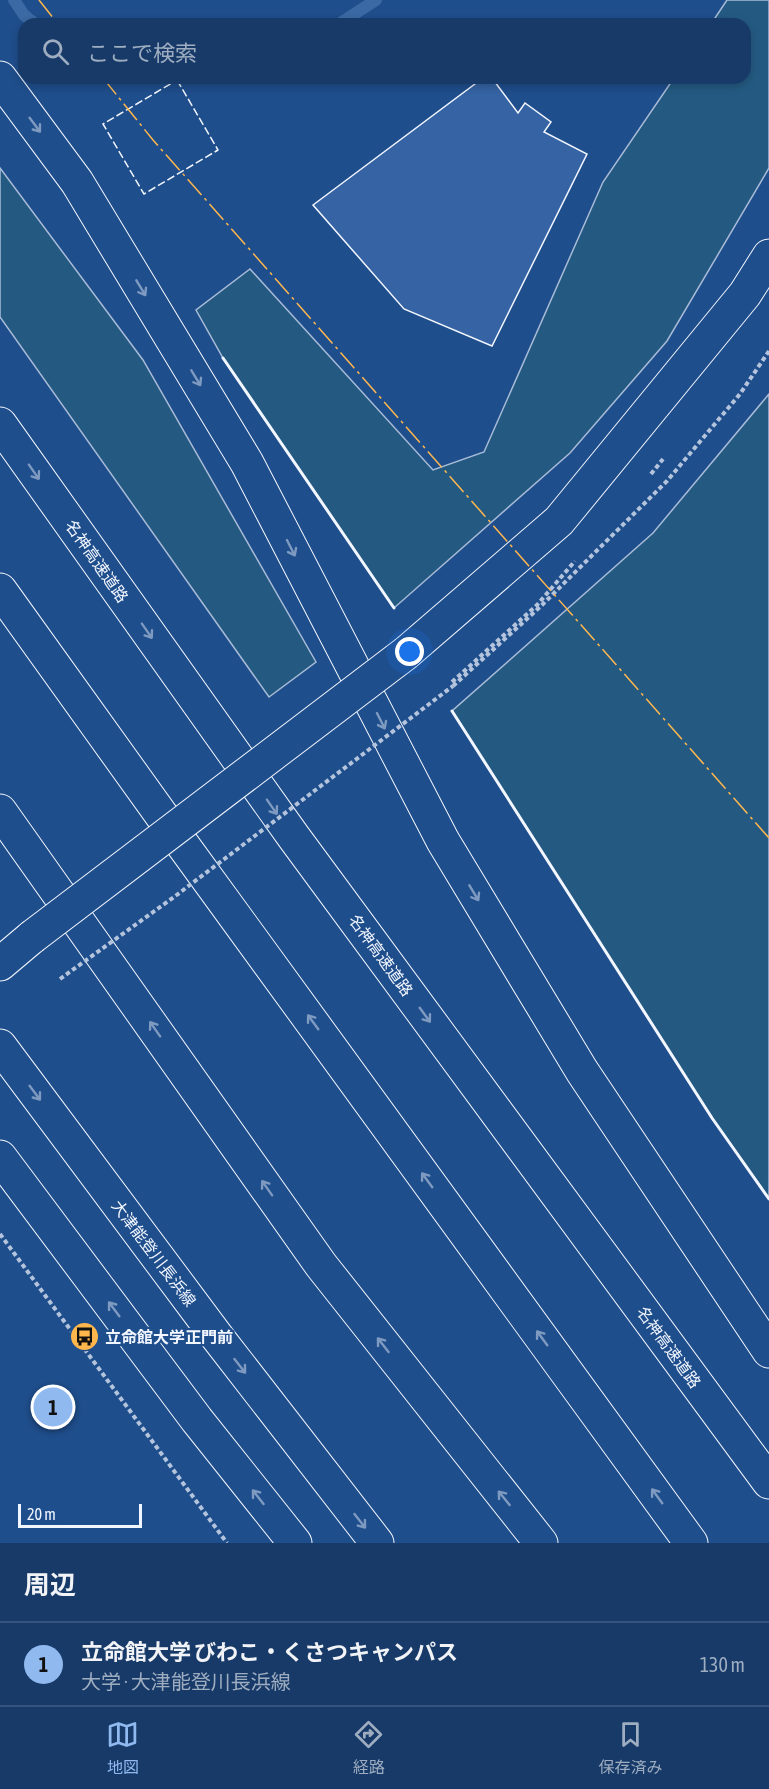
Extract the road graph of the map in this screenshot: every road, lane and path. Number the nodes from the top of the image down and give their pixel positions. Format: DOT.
graph roads {
  1 [pos="0,78"];
  2 [pos="769,256"];
  3 [pos="769,351"];
  4 [pos="0,424"];
  5 [pos="0,590"];
  6 [pos="0,811"];
  7 [pos="0,964"];
  8 [pos="60,979"];
  9 [pos="0,1046"];
  10 [pos="0,1157"];
  11 [pos="0,1234"];
  12 [pos="769,1351"];
  13 [pos="769,1482"];
  14 [pos="227,1543"];
  15 [pos="295,1543"];
  16 [pos="377,1543"];
  17 [pos="541,1543"];
  18 [pos="691,1543"];
  1 -- 12 [label="main road, one-way"];
  2 -- 7 [label="main road, bridge"];
  3 -- 8 [label="path, bridge"];
  4 -- 13 [label="main road, 名神高速道路, one-way"];
  18 -- 5 [label="main road, one-way"];
  17 -- 6 [label="main road, one-way"];
  9 -- 16 [label="main road, 大津能登川長浜線, one-way"];
  15 -- 10 [label="main road, one-way"];
  11 -- 14 [label="path"];
}
